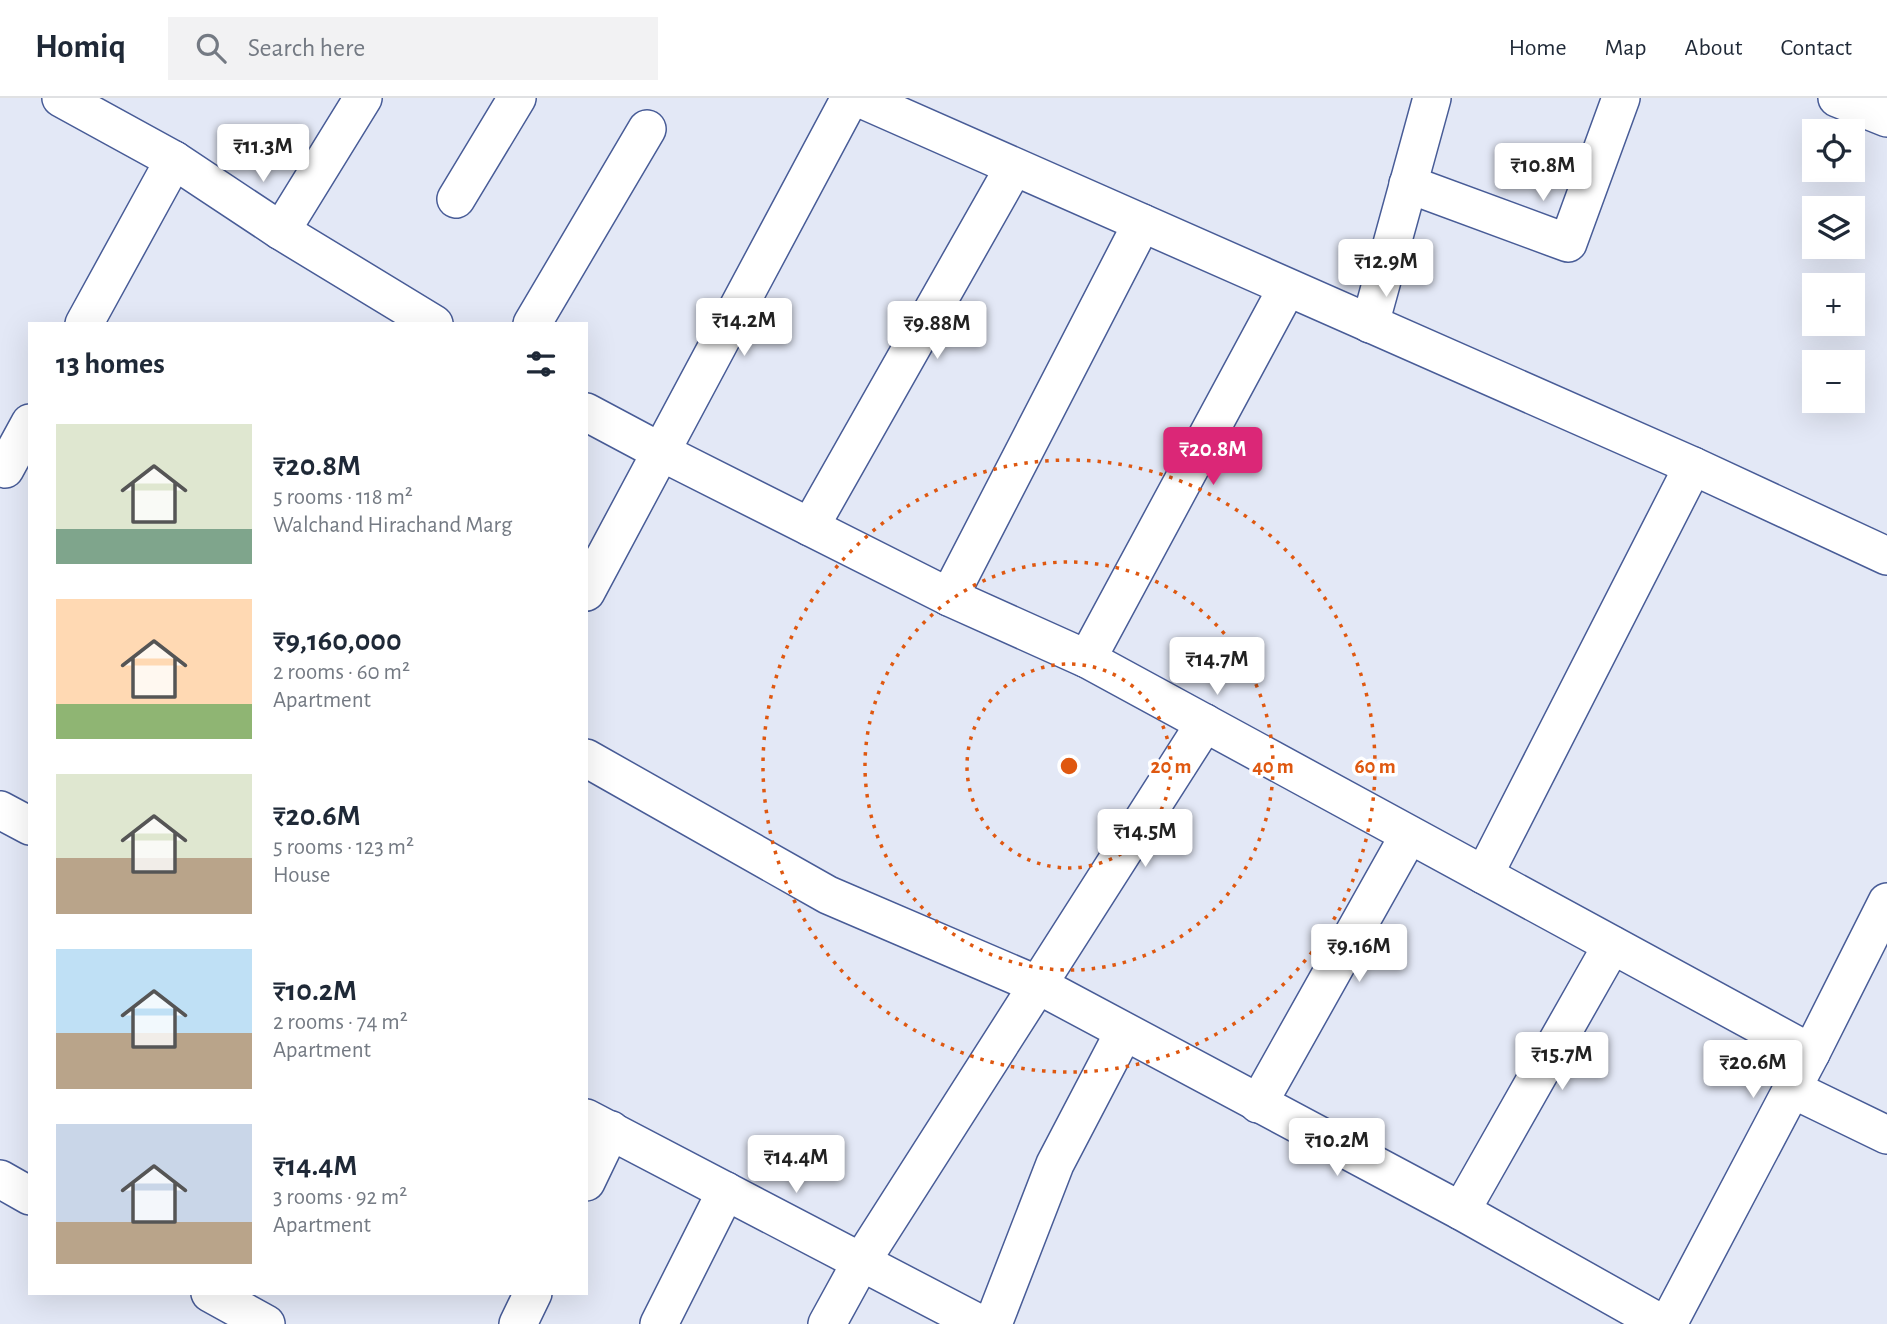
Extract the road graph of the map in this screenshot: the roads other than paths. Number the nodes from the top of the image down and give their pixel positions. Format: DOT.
graph roads {
  1 [pos="363,98"];
  2 [pos="517,98"];
  3 [pos="850,98"];
  4 [pos="859,98"];
  5 [pos="1432,98"];
  6 [pos="1621,98"];
  7 [pos="1837,98"];
  8 [pos="65,99"];
  9 [pos="1887,118"];
  10 [pos="648,129"];
  11 [pos="174,160"];
  12 [pos="1014,167"];
  13 [pos="1408,184"];
  14 [pos="456,199"];
  15 [pos="1142,223"];
  16 [pos="281,231"];
  17 [pos="1287,288"];
  18 [pos="416,319"];
  19 [pos="85,322"];
  20 [pos="533,322"];
  21 [pos="1370,324"];
  22 [pos="588,412"];
  23 [pos="28,428"];
  24 [pos="661,452"];
  25 [pos="1693,466"];
  26 [pos="11,472"];
  27 [pos="810,527"];
  28 [pos="1886,550"];
  29 [pos="588,588"];
  30 [pos="949,597"];
  31 [pos="1087,659"];
  32 [pos="1205,723"];
  33 [pos="588,759"];
  34 [pos="0,810"];
  35 [pos="28,825"];
  36 [pos="1409,835"];
  37 [pos="1484,875"];
  38 [pos="1887,902"];
  39 [pos="1878,942"];
  40 [pos="1612,945"];
  41 [pos="1038,985"];
  42 [pos="1124,1031"];
  43 [pos="1811,1053"];
  44 [pos="1792,1089"];
  45 [pos="1258,1104"];
  46 [pos="598,1124"];
  47 [pos="1887,1135"];
  48 [pos="588,1172"];
  49 [pos="0,1180"];
  50 [pos="726,1191"];
  51 [pos="28,1195"];
  52 [pos="1461,1211"];
  53 [pos="861,1262"];
  54 [pos="214,1295"];
  55 [pos="532,1295"];
  56 [pos="266,1324"];
  57 [pos="519,1324"];
  58 [pos="659,1324"];
  59 [pos="827,1324"];
  60 [pos="980,1324"];
  61 [pos="993,1324"];
  62 [pos="1662,1324"];
  63 [pos="1668,1324"];
  1 -- 16 [label="street"];
  2 -- 14 [label="street"];
  3 -- 24 [label="street"];
  4 -- 12 [label="street"];
  5 -- 13 [label="street"];
  6 -- 13 [label="street"];
  7 -- 9 [label="street"];
  8 -- 11 [label="street"];
  10 -- 20 [label="street"];
  11 -- 16 [label="street"];
  11 -- 19 [label="street"];
  12 -- 15 [label="street"];
  12 -- 27 [label="street"];
  13 -- 21 [label="street"];
  15 -- 17 [label="street"];
  15 -- 30 [label="street"];
  16 -- 18 [label="street"];
  17 -- 21 [label="street"];
  17 -- 31 [label="street"];
  21 -- 25 [label="street"];
  22 -- 24 [label="street"];
  23 -- 26 [label="street"];
  24 -- 27 [label="street"];
  24 -- 29 [label="street"];
  25 -- 28 [label="street"];
  25 -- 37 [label="street"];
  27 -- 30 [label="street"];
  30 -- 31 [label="street"];
  31 -- 32 [label="street"];
  32 -- 36 [label="street"];
  32 -- 41 [label="street"];
  33 -- 41 [label="street"];
  34 -- 35 [label="street"];
  36 -- 37 [label="street"];
  36 -- 45 [label="street"];
  37 -- 40 [label="street"];
  38 -- 39 [label="street"];
  39 -- 43 [label="street"];
  40 -- 43 [label="street"];
  40 -- 52 [label="street"];
  41 -- 42 [label="street"];
  41 -- 53 [label="street"];
  42 -- 45 [label="street"];
  42 -- 61 [label="street"];
  43 -- 44 [label="street"];
  44 -- 47 [label="street"];
  44 -- 63 [label="street"];
  45 -- 52 [label="street"];
  46 -- 48 [label="street"];
  46 -- 50 [label="street"];
  49 -- 51 [label="street"];
  50 -- 53 [label="street"];
  50 -- 58 [label="street"];
  52 -- 62 [label="street"];
  53 -- 59 [label="street"];
  53 -- 60 [label="street"];
  54 -- 56 [label="street"];
  55 -- 57 [label="street"];
}
